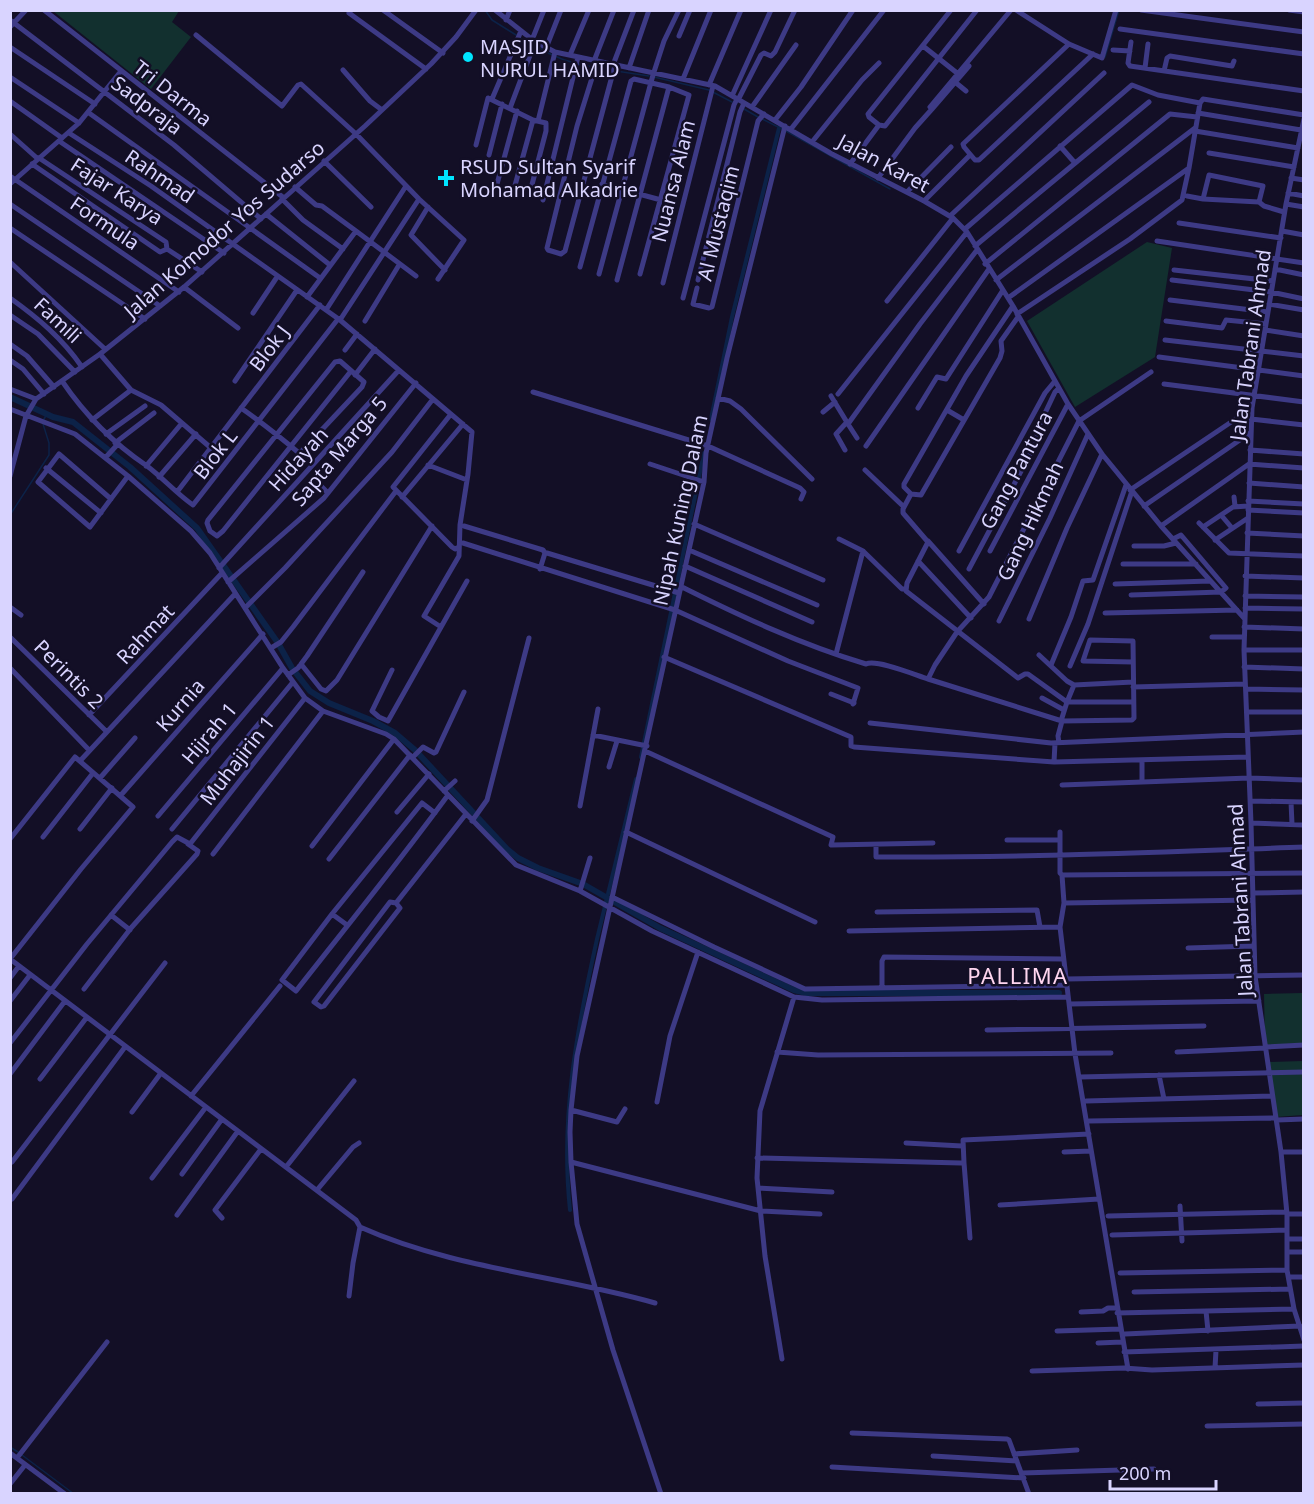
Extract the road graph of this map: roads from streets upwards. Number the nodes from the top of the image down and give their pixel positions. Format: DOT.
graph roads {
  1 [pos="16,10"];
  2 [pos="44,10"];
  3 [pos="351,10"];
  4 [pos="383,10"];
  5 [pos="476,10"];
  6 [pos="495,10"];
  7 [pos="510,10"];
  8 [pos="544,10"];
  9 [pos="561,10"];
  10 [pos="589,10"];
  11 [pos="614,10"];
  12 [pos="634,10"];
  13 [pos="650,10"];
  14 [pos="679,10"];
  15 [pos="690,10"];
  16 [pos="711,10"];
  17 [pos="741,10"];
  18 [pos="771,10"];
  19 [pos="795,10"];
  20 [pos="884,10"];
  21 [pos="951,10"];
  22 [pos="977,10"];
  23 [pos="1011,10"];
  24 [pos="1016,10"];
  25 [pos="1116,10"];
  26 [pos="1141,10"];
  27 [pos="1289,10"];
  28 [pos="851,11"];
  29 [pos="1304,12"];
  30 [pos="24,13"];
  31 [pos="506,20"];
  32 [pos="12,23"];
  33 [pos="1120,29"];
  34 [pos="1304,32"];
  35 [pos="196,35"];
  36 [pos="519,35"];
  37 [pos="679,36"];
  38 [pos="1131,42"];
  39 [pos="534,44"];
  40 [pos="1070,44"];
  41 [pos="1148,44"];
  42 [pos="796,45"];
  43 [pos="922,46"];
  44 [pos="10,47"];
  45 [pos="546,48"];
  46 [pos="1113,50"];
  47 [pos="1130,51"];
  48 [pos="443,53"];
  49 [pos="555,53"];
  50 [pos="1093,54"];
  51 [pos="1304,54"];
  52 [pos="570,56"];
  53 [pos="577,58"];
  54 [pos="938,59"];
  55 [pos="1234,61"];
  56 [pos="596,62"];
  57 [pos="879,63"];
  58 [pos="614,66"];
  59 [pos="969,66"];
  60 [pos="629,68"];
  61 [pos="1145,68"];
  62 [pos="426,69"];
  63 [pos="343,70"];
  64 [pos="1164,70"];
  65 [pos="121,71"];
  66 [pos="957,73"];
  67 [pos="1104,73"];
  68 [pos="654,74"];
  69 [pos="10,77"];
  70 [pos="682,79"];
  71 [pos="955,82"];
  72 [pos="651,83"];
  73 [pos="711,86"];
  74 [pos="669,87"];
  75 [pos="966,91"];
  76 [pos="104,92"];
  77 [pos="1304,92"];
  78 [pos="492,99"];
  79 [pos="10,101"];
  80 [pos="738,101"];
  81 [pos="1149,102"];
  82 [pos="1200,103"];
  83 [pos="95,104"];
  84 [pos="502,104"];
  85 [pos="752,107"];
  86 [pos="510,108"];
  87 [pos="932,109"];
  88 [pos="382,110"];
  89 [pos="517,111"];
  90 [pos="89,113"];
  91 [pos="764,114"];
  92 [pos="1198,115"];
  93 [pos="1304,117"];
  94 [pos="535,120"];
  95 [pos="775,120"];
  96 [pos="80,123"];
  97 [pos="879,125"];
  98 [pos="786,129"];
  99 [pos="1195,129"];
  100 [pos="546,131"];
  101 [pos="69,133"];
  102 [pos="10,134"];
  103 [pos="356,134"];
  104 [pos="559,134"];
  105 [pos="1302,135"];
  106 [pos="60,140"];
  107 [pos="812,142"];
  108 [pos="476,145"];
  109 [pos="1060,146"];
  110 [pos="951,147"];
  111 [pos="1298,148"];
  112 [pos="1209,153"];
  113 [pos="489,155"];
  114 [pos="970,155"];
  115 [pos="1296,156"];
  116 [pos="1304,157"];
  117 [pos="39,159"];
  118 [pos="324,161"];
  119 [pos="32,164"];
  120 [pos="850,164"];
  121 [pos="1075,164"];
  122 [pos="1294,167"];
  123 [pos="1189,168"];
  124 [pos="878,178"];
  125 [pos="1291,178"];
  126 [pos="12,180"];
  127 [pos="1304,180"];
  128 [pos="497,184"];
  129 [pos="602,184"];
  130 [pos="406,186"];
  131 [pos="295,187"];
  132 [pos="514,189"];
  133 [pos="622,190"];
  134 [pos="907,192"];
  135 [pos="1288,193"];
  136 [pos="640,195"];
  137 [pos="529,196"];
  138 [pos="1187,196"];
  139 [pos="1304,196"];
  140 [pos="283,199"];
  141 [pos="419,199"];
  142 [pos="1203,199"];
  143 [pos="660,200"];
  144 [pos="543,201"];
  145 [pos="924,201"];
  146 [pos="1259,202"];
  147 [pos="10,204"];
  148 [pos="1286,204"];
  149 [pos="371,207"];
  150 [pos="428,207"];
  151 [pos="1304,207"];
  152 [pos="1284,212"];
  153 [pos="266,214"];
  154 [pos="951,217"];
  155 [pos="261,219"];
  156 [pos="1179,223"];
  157 [pos="10,228"];
  158 [pos="250,229"];
  159 [pos="356,231"];
  160 [pos="966,231"];
  161 [pos="1282,231"];
  162 [pos="1304,235"];
  163 [pos="1281,238"];
  164 [pos="1157,241"];
  165 [pos="371,243"];
  166 [pos="233,245"];
  167 [pos="976,248"];
  168 [pos="167,249"];
  169 [pos="343,249"];
  170 [pos="224,253"];
  171 [pos="385,253"];
  172 [pos="1277,258"];
  173 [pos="10,262"];
  174 [pos="1304,263"];
  175 [pos="330,265"];
  176 [pos="399,265"];
  177 [pos="987,266"];
  178 [pos="580,267"];
  179 [pos="1275,268"];
  180 [pos="445,270"];
  181 [pos="1174,270"];
  182 [pos="202,272"];
  183 [pos="599,274"];
  184 [pos="640,274"];
  185 [pos="1304,275"];
  186 [pos="416,276"];
  187 [pos="277,277"];
  188 [pos="320,278"];
  189 [pos="438,279"];
  190 [pos="617,280"];
  191 [pos="698,280"];
  192 [pos="996,280"];
  193 [pos="1172,280"];
  194 [pos="1273,281"];
  195 [pos="663,283"];
  196 [pos="184,287"];
  197 [pos="697,288"];
  198 [pos="297,290"];
  199 [pos="1003,290"];
  200 [pos="179,292"];
  201 [pos="1270,292"];
  202 [pos="308,297"];
  203 [pos="10,298"];
  204 [pos="683,298"];
  205 [pos="1008,298"];
  206 [pos="1304,299"];
  207 [pos="1170,300"];
  208 [pos="30,301"];
  209 [pos="887,301"];
  210 [pos="1269,304"];
  211 [pos="320,305"];
  212 [pos="160,306"];
  213 [pos="1013,306"];
  214 [pos="25,308"];
  215 [pos="326,310"];
  216 [pos="1304,310"];
  217 [pos="1268,312"];
  218 [pos="253,313"];
  219 [pos="10,315"];
  220 [pos="1018,315"];
  221 [pos="145,319"];
  222 [pos="339,319"];
  223 [pos="365,321"];
  224 [pos="1166,321"];
  225 [pos="1266,327"];
  226 [pos="238,328"];
  227 [pos="357,334"];
  228 [pos="1304,336"];
  229 [pos="1165,340"];
  230 [pos="10,344"];
  231 [pos="375,349"];
  232 [pos="345,350"];
  233 [pos="1262,351"];
  234 [pos="103,352"];
  235 [pos="1304,356"];
  236 [pos="1159,357"];
  237 [pos="10,360"];
  238 [pos="82,367"];
  239 [pos="399,369"];
  240 [pos="1258,370"];
  241 [pos="75,372"];
  242 [pos="1151,372"];
  243 [pos="353,373"];
  244 [pos="1304,376"];
  245 [pos="62,381"];
  246 [pos="235,381"];
  247 [pos="1055,381"];
  248 [pos="416,383"];
  249 [pos="1164,384"];
  250 [pos="54,387"];
  251 [pos="1059,388"];
  252 [pos="10,389"];
  253 [pos="130,390"];
  254 [pos="533,392"];
  255 [pos="44,394"];
  256 [pos="1253,396"];
  257 [pos="718,398"];
  258 [pos="434,399"];
  259 [pos="34,401"];
  260 [pos="835,402"];
  261 [pos="1304,402"];
  262 [pos="1068,404"];
  263 [pos="145,406"];
  264 [pos="10,408"];
  265 [pos="241,408"];
  266 [pos="918,408"];
  267 [pos="1251,408"];
  268 [pos="947,410"];
  269 [pos="823,412"];
  270 [pos="28,413"];
  271 [pos="154,413"];
  272 [pos="450,414"];
  273 [pos="92,420"];
  274 [pos="964,420"];
  275 [pos="1251,420"];
  276 [pos="260,421"];
  277 [pos="1079,421"];
  278 [pos="182,423"];
  279 [pos="848,423"];
  280 [pos="463,424"];
  281 [pos="1304,425"];
  282 [pos="1250,433"];
  283 [pos="106,434"];
  284 [pos="196,434"];
  285 [pos="1088,434"];
  286 [pos="276,435"];
  287 [pos="857,438"];
  288 [pos="291,446"];
  289 [pos="706,446"];
  290 [pos="866,446"];
  291 [pos="211,448"];
  292 [pos="112,449"];
  293 [pos="845,450"];
  294 [pos="1250,450"];
  295 [pos="1102,454"];
  296 [pos="1304,454"];
  297 [pos="13,458"];
  298 [pos="650,464"];
  299 [pos="1249,464"];
  300 [pos="428,465"];
  301 [pos="146,466"];
  302 [pos="46,468"];
  303 [pos="1304,468"];
  304 [pos="865,470"];
  305 [pos="10,476"];
  306 [pos="128,476"];
  307 [pos="159,477"];
  308 [pos="812,479"];
  309 [pos="467,480"];
  310 [pos="700,481"];
  311 [pos="1249,483"];
  312 [pos="320,485"];
  313 [pos="1304,487"];
  314 [pos="1129,489"];
  315 [pos="396,491"];
  316 [pos="177,492"];
  317 [pos="328,493"];
  318 [pos="911,495"];
  319 [pos="402,497"];
  320 [pos="1234,497"];
  321 [pos="111,499"];
  322 [pos="801,499"];
  323 [pos="1304,504"];
  324 [pos="1144,506"];
  325 [pos="1235,506"];
  326 [pos="1248,506"];
  327 [pos="904,507"];
  328 [pos="101,513"];
  329 [pos="1304,513"];
  330 [pos="1221,515"];
  331 [pos="1248,518"];
  332 [pos="694,525"];
  333 [pos="432,526"];
  334 [pos="464,526"];
  335 [pos="1161,526"];
  336 [pos="1232,528"];
  337 [pos="209,532"];
  338 [pos="1247,533"];
  339 [pos="1304,536"];
  340 [pos="200,538"];
  341 [pos="839,538"];
  342 [pos="1215,540"];
  343 [pos="928,541"];
  344 [pos="1175,541"];
  345 [pos="461,545"];
  346 [pos="1134,546"];
  347 [pos="688,550"];
  348 [pos="863,551"];
  349 [pos="959,551"];
  350 [pos="990,551"];
  351 [pos="547,553"];
  352 [pos="1247,554"];
  353 [pos="1304,556"];
  354 [pos="1202,559"];
  355 [pos="918,561"];
  356 [pos="1123,564"];
  357 [pos="1195,564"];
  358 [pos="685,566"];
  359 [pos="221,569"];
  360 [pos="540,569"];
  361 [pos="969,569"];
  362 [pos="1213,571"];
  363 [pos="363,572"];
  364 [pos="1245,576"];
  365 [pos="1304,578"];
  366 [pos="1208,579"];
  367 [pos="824,580"];
  368 [pos="229,581"];
  369 [pos="467,581"];
  370 [pos="1115,584"];
  371 [pos="680,589"];
  372 [pos="905,589"];
  373 [pos="1221,592"];
  374 [pos="235,594"];
  375 [pos="1131,595"];
  376 [pos="1245,596"];
  377 [pos="1304,597"];
  378 [pos="984,604"];
  379 [pos="817,605"];
  380 [pos="10,607"];
  381 [pos="246,607"];
  382 [pos="1245,608"];
  383 [pos="1304,609"];
  384 [pos="675,610"];
  385 [pos="1237,610"];
  386 [pos="1105,613"];
  387 [pos="21,615"];
  388 [pos="971,618"];
  389 [pos="1244,618"];
  390 [pos="1029,619"];
  391 [pos="999,621"];
  392 [pos="812,622"];
  393 [pos="441,627"];
  394 [pos="1244,627"];
  395 [pos="1304,629"];
  396 [pos="957,632"];
  397 [pos="263,634"];
  398 [pos="10,637"];
  399 [pos="1212,637"];
  400 [pos="1244,637"];
  401 [pos="529,638"];
  402 [pos="273,648"];
  403 [pos="1244,650"];
  404 [pos="1304,650"];
  405 [pos="836,654"];
  406 [pos="1039,655"];
  407 [pos="664,657"];
  408 [pos="1133,662"];
  409 [pos="1051,664"];
  410 [pos="299,666"];
  411 [pos="1070,666"];
  412 [pos="1245,667"];
  413 [pos="10,668"];
  414 [pos="283,668"];
  415 [pos="1304,669"];
  416 [pos="392,670"];
  417 [pos="290,674"];
  418 [pos="928,679"];
  419 [pos="293,682"];
  420 [pos="1074,685"];
  421 [pos="1133,685"];
  422 [pos="1246,687"];
  423 [pos="1304,690"];
  424 [pos="464,692"];
  425 [pos="831,694"];
  426 [pos="305,698"];
  427 [pos="1042,698"];
  428 [pos="1067,702"];
  429 [pos="1133,702"];
  430 [pos="598,709"];
  431 [pos="1064,710"];
  432 [pos="323,711"];
  433 [pos="1247,712"];
  434 [pos="1304,712"];
  435 [pos="89,716"];
  436 [pos="1062,721"];
  437 [pos="376,723"];
  438 [pos="870,723"];
  439 [pos="107,732"];
  440 [pos="1304,732"];
  441 [pos="1247,733"];
  442 [pos="594,735"];
  443 [pos="135,738"];
  444 [pos="394,739"];
  445 [pos="617,741"];
  446 [pos="1057,743"];
  447 [pos="644,747"];
  448 [pos="89,750"];
  449 [pos="412,756"];
  450 [pos="1248,757"];
  451 [pos="80,760"];
  452 [pos="1142,760"];
  453 [pos="1053,762"];
  454 [pos="609,767"];
  455 [pos="93,773"];
  456 [pos="429,774"];
  457 [pos="99,778"];
  458 [pos="1249,778"];
  459 [pos="1304,780"];
  460 [pos="455,781"];
  461 [pos="1142,782"];
  462 [pos="1062,785"];
  463 [pos="112,788"];
  464 [pos="446,792"];
  465 [pos="121,795"];
  466 [pos="1250,801"];
  467 [pos="1291,802"];
  468 [pos="1304,802"];
  469 [pos="580,806"];
  470 [pos="397,812"];
  471 [pos="435,813"];
  472 [pos="466,814"];
  473 [pos="158,816"];
  474 [pos="473,820"];
  475 [pos="1251,823"];
  476 [pos="1292,824"];
  477 [pos="1304,825"];
  478 [pos="80,829"];
  479 [pos="172,830"];
  480 [pos="626,832"];
  481 [pos="1060,832"];
  482 [pos="43,837"];
  483 [pos="10,839"];
  484 [pos="1007,840"];
  485 [pos="1059,840"];
  486 [pos="190,843"];
  487 [pos="933,843"];
  488 [pos="876,845"];
  489 [pos="312,846"];
  490 [pos="1304,847"];
  491 [pos="1251,849"];
  492 [pos="213,854"];
  493 [pos="1059,855"];
  494 [pos="329,858"];
  495 [pos="590,858"];
  496 [pos="1252,873"];
  497 [pos="1304,873"];
  498 [pos="1061,874"];
  499 [pos="580,889"];
  500 [pos="1304,892"];
  501 [pos="1253,897"];
  502 [pos="396,903"];
  503 [pos="609,903"];
  504 [pos="1064,903"];
  505 [pos="877,912"];
  506 [pos="332,914"];
  507 [pos="111,915"];
  508 [pos="815,922"];
  509 [pos="347,925"];
  510 [pos="1040,927"];
  511 [pos="1060,927"];
  512 [pos="130,930"];
  513 [pos="849,931"];
  514 [pos="1253,946"];
  515 [pos="1188,948"];
  516 [pos="698,952"];
  517 [pos="10,959"];
  518 [pos="1064,959"];
  519 [pos="165,963"];
  520 [pos="19,966"];
  521 [pos="30,975"];
  522 [pos="1304,975"];
  523 [pos="1255,976"];
  524 [pos="10,978"];
  525 [pos="1066,982"];
  526 [pos="280,986"];
  527 [pos="882,986"];
  528 [pos="944,986"];
  529 [pos="51,990"];
  530 [pos="84,990"];
  531 [pos="794,997"];
  532 [pos="1068,997"];
  533 [pos="945,999"];
  534 [pos="10,1001"];
  535 [pos="65,1001"];
  536 [pos="1259,1001"];
  537 [pos="1068,1004"];
  538 [pos="87,1017"];
  539 [pos="1204,1026"];
  540 [pos="987,1030"];
  541 [pos="1072,1030"];
  542 [pos="111,1036"];
  543 [pos="10,1043"];
  544 [pos="1304,1045"];
  545 [pos="126,1047"];
  546 [pos="1265,1047"];
  547 [pos="777,1052"];
  548 [pos="1177,1052"];
  549 [pos="1111,1053"];
  550 [pos="1075,1054"];
  551 [pos="1304,1072"];
  552 [pos="160,1073"];
  553 [pos="10,1074"];
  554 [pos="1268,1074"];
  555 [pos="1159,1075"];
  556 [pos="1079,1077"];
  557 [pos="40,1079"];
  558 [pos="354,1082"];
  559 [pos="191,1096"];
  560 [pos="1272,1096"];
  561 [pos="1164,1099"];
  562 [pos="1086,1101"];
  563 [pos="657,1102"];
  564 [pos="206,1107"];
  565 [pos="625,1109"];
  566 [pos="571,1110"];
  567 [pos="132,1112"];
  568 [pos="222,1119"];
  569 [pos="1276,1119"];
  570 [pos="1304,1119"];
  571 [pos="1089,1121"];
  572 [pos="238,1131"];
  573 [pos="1089,1134"];
  574 [pos="359,1143"];
  575 [pos="906,1143"];
  576 [pos="962,1146"];
  577 [pos="261,1149"];
  578 [pos="1091,1151"];
  579 [pos="1064,1152"];
  580 [pos="1281,1152"];
  581 [pos="1304,1152"];
  582 [pos="757,1158"];
  583 [pos="12,1162"];
  584 [pos="571,1162"];
  585 [pos="964,1163"];
  586 [pos="286,1167"];
  587 [pos="182,1174"];
  588 [pos="152,1178"];
  589 [pos="758,1188"];
  590 [pos="317,1190"];
  591 [pos="832,1192"];
  592 [pos="1099,1198"];
  593 [pos="12,1199"];
  594 [pos="1000,1204"];
  595 [pos="1180,1206"];
  596 [pos="761,1211"];
  597 [pos="1286,1213"];
  598 [pos="820,1214"];
  599 [pos="1304,1214"];
  600 [pos="177,1215"];
  601 [pos="1181,1215"];
  602 [pos="1108,1216"];
  603 [pos="222,1218"];
  604 [pos="360,1227"];
  605 [pos="1287,1230"];
  606 [pos="1182,1234"];
  607 [pos="1112,1235"];
  608 [pos="970,1238"];
  609 [pos="1287,1239"];
  610 [pos="1304,1239"];
  611 [pos="1182,1241"];
  612 [pos="1287,1252"];
  613 [pos="1304,1252"];
  614 [pos="1287,1270"];
  615 [pos="1120,1273"];
  616 [pos="1289,1277"];
  617 [pos="1304,1277"];
  618 [pos="1290,1289"];
  619 [pos="595,1290"];
  620 [pos="1134,1292"];
  621 [pos="349,1296"];
  622 [pos="655,1303"];
  623 [pos="1294,1309"];
  624 [pos="1117,1311"];
  625 [pos="1206,1311"];
  626 [pos="1081,1312"];
  627 [pos="1300,1326"];
  628 [pos="1123,1331"];
  629 [pos="1208,1331"];
  630 [pos="1057,1332"];
  631 [pos="1303,1337"];
  632 [pos="107,1342"];
  633 [pos="1122,1342"];
  634 [pos="1098,1343"];
  635 [pos="1304,1346"];
  636 [pos="1216,1350"];
  637 [pos="1124,1352"];
  638 [pos="782,1359"];
  639 [pos="1304,1365"];
  640 [pos="1215,1368"];
  641 [pos="1128,1369"];
  642 [pos="1032,1371"];
  643 [pos="1304,1402"];
  644 [pos="1258,1404"];
  645 [pos="1304,1424"];
  646 [pos="1207,1426"];
  647 [pos="852,1433"];
  648 [pos="1077,1450"];
  649 [pos="10,1453"];
  650 [pos="1014,1454"];
  651 [pos="19,1455"];
  652 [pos="933,1456"];
  653 [pos="1017,1461"];
  654 [pos="26,1465"];
  655 [pos="832,1467"];
  656 [pos="1154,1469"];
  657 [pos="1023,1475"];
  658 [pos="10,1484"];
  659 [pos="63,1493"];
  660 [pos="661,1494"];
  661 [pos="1029,1494"];
  1 -- 30 [label="street"];
  2 -- 65 [label="street, Tri Darma"];
  3 -- 62 [label="street"];
  4 -- 48 [label="street"];
  5 -- 48 [label="street, Jalan Komodor Yos Sudarso"];
  6 -- 31 [label="street, Jalan Karet"];
  7 -- 31 [label="street"];
  8 -- 39 [label="street"];
  9 -- 45 [label="street"];
  10 -- 52 [label="street"];
  11 -- 56 [label="street"];
  12 -- 58 [label="street"];
  13 -- 60 [label="street"];
  14 -- 68 [label="street"];
  15 -- 37 [label="street"];
  16 -- 70 [label="street"];
  17 -- 73 [label="street, Nuansa Alam"];
  18 -- 80 [label="street"];
  19 -- 80 [label="street"];
  20 -- 98 [label="street"];
  21 -- 43 [label="street"];
  22 -- 54 [label="street"];
  23 -- 66 [label="street"];
  24 -- 40 [label="street"];
  25 -- 50 [label="street"];
  26 -- 34 [label="street"];
  27 -- 29 [label="street"];
  28 -- 95 [label="street"];
  30 -- 32 [label="street"];
  31 -- 36 [label="street, Jalan Karet"];
  32 -- 76 [label="street, Sadpraja"];
  33 -- 51 [label="street"];
  35 -- 103 [label="street"];
  36 -- 39 [label="street, Jalan Karet"];
  36 -- 78 [label="street"];
  38 -- 47 [label="street"];
  39 -- 45 [label="street, Jalan Karet"];
  39 -- 86 [label="street"];
  40 -- 50 [label="street"];
  40 -- 114 [label="street"];
  41 -- 61 [label="street"];
  42 -- 85 [label="street"];
  43 -- 54 [label="street"];
  43 -- 97 [label="street"];
  44 -- 83 [label="street"];
  45 -- 49 [label="street, Jalan Karet"];
  46 -- 47 [label="street"];
  47 -- 61 [label="street"];
  48 -- 62 [label="street, Jalan Komodor Yos Sudarso"];
  49 -- 52 [label="street, Jalan Karet"];
  49 -- 94 [label="street"];
  50 -- 114 [label="street"];
  52 -- 53 [label="street, Jalan Karet"];
  53 -- 56 [label="street, Jalan Karet"];
  53 -- 104 [label="street"];
  54 -- 66 [label="street"];
  54 -- 97 [label="street"];
  55 -- 64 [label="street"];
  56 -- 58 [label="street, Jalan Karet"];
  56 -- 58 [label="street"];
  57 -- 107 [label="street"];
  58 -- 60 [label="street, Jalan Karet"];
  59 -- 71 [label="street"];
  60 -- 68 [label="street, Jalan Karet"];
  61 -- 64 [label="street"];
  62 -- 88 [label="street, Jalan Komodor Yos Sudarso"];
  63 -- 88 [label="street"];
  64 -- 77 [label="street"];
  65 -- 76 [label="street"];
  65 -- 140 [label="street, Tri Darma"];
  66 -- 87 [label="street"];
  67 -- 154 [label="street"];
  68 -- 70 [label="street, Jalan Karet"];
  68 -- 72 [label="street"];
  69 -- 96 [label="street"];
  70 -- 73 [label="street, Jalan Karet"];
  71 -- 75 [label="street"];
  71 -- 87 [label="street"];
  72 -- 74 [label="street"];
  72 -- 129 [label="street"];
  72 -- 133 [label="street"];
  73 -- 80 [label="street, Jalan Karet"];
  73 -- 195 [label="street, Nuansa Alam"];
  74 -- 136 [label="street"];
  74 -- 143 [label="street"];
  76 -- 83 [label="street"];
  76 -- 155 [label="street, Sadpraja"];
  78 -- 84 [label="street"];
  78 -- 108 [label="street"];
  79 -- 106 [label="street"];
  80 -- 85 [label="street, Jalan Karet"];
  80 -- 191 [label="street"];
  80 -- 204 [label="street"];
  81 -- 121 [label="street"];
  82 -- 92 [label="street"];
  82 -- 93 [label="street"];
  82 -- 109 [label="street"];
  83 -- 90 [label="street"];
  84 -- 86 [label="street"];
  84 -- 113 [label="street"];
  85 -- 91 [label="street, Jalan Karet"];
  86 -- 89 [label="street"];
  87 -- 124 [label="street"];
  88 -- 103 [label="street, Jalan Komodor Yos Sudarso"];
  89 -- 94 [label="street"];
  89 -- 128 [label="street"];
  90 -- 96 [label="street"];
  90 -- 158 [label="street"];
  91 -- 95 [label="street, Jalan Karet"];
  91 -- 197 [label="street, Al Mustaqim"];
  92 -- 99 [label="street"];
  92 -- 105 [label="street"];
  92 -- 177 [label="street"];
  93 -- 105 [label="street, Jalan Tabrani Ahmad"];
  94 -- 100 [label="street"];
  94 -- 132 [label="street"];
  95 -- 98 [label="street, Jalan Karet"];
  96 -- 101 [label="street"];
  97 -- 120 [label="street"];
  98 -- 107 [label="street, Jalan Karet"];
  98 -- 257 [label="street, Nipah Kuning Dalam"];
  99 -- 111 [label="street"];
  99 -- 123 [label="street"];
  99 -- 192 [label="street"];
  100 -- 104 [label="street"];
  100 -- 137 [label="street"];
  101 -- 106 [label="street"];
  101 -- 166 [label="street, Rahmad"];
  102 -- 117 [label="street, Fajar Karya"];
  103 -- 118 [label="street, Jalan Komodor Yos Sudarso"];
  103 -- 130 [label="street"];
  104 -- 144 [label="street"];
  105 -- 111 [label="street, Jalan Tabrani Ahmad"];
  106 -- 117 [label="street"];
  106 -- 170 [label="street"];
  107 -- 120 [label="street, Jalan Karet"];
  109 -- 121 [label="street"];
  109 -- 160 [label="street"];
  110 -- 134 [label="street"];
  111 -- 115 [label="street, Jalan Tabrani Ahmad"];
  112 -- 122 [label="street"];
  114 -- 145 [label="street"];
  115 -- 116 [label="street"];
  115 -- 122 [label="street, Jalan Tabrani Ahmad"];
  117 -- 119 [label="street"];
  117 -- 168 [label="street, Fajar Karya"];
  118 -- 131 [label="street, Jalan Komodor Yos Sudarso"];
  118 -- 149 [label="street"];
  119 -- 126 [label="street"];
  119 -- 168 [label="street"];
  120 -- 124 [label="street, Jalan Karet"];
  121 -- 167 [label="street"];
  122 -- 125 [label="street, Jalan Tabrani Ahmad"];
  123 -- 205 [label="street"];
  123 -- 220 [label="street"];
  124 -- 134 [label="street, Jalan Karet"];
  125 -- 127 [label="street"];
  125 -- 135 [label="street, Jalan Tabrani Ahmad"];
  126 -- 200 [label="street, Formula"];
  129 -- 133 [label="street"];
  129 -- 178 [label="street"];
  130 -- 141 [label="street"];
  130 -- 165 [label="street"];
  131 -- 140 [label="street, Jalan Komodor Yos Sudarso"];
  131 -- 159 [label="street"];
  133 -- 136 [label="street"];
  133 -- 183 [label="street"];
  134 -- 145 [label="street, Jalan Karet"];
  135 -- 139 [label="street"];
  135 -- 148 [label="street, Jalan Tabrani Ahmad"];
  136 -- 143 [label="street"];
  136 -- 190 [label="street"];
  138 -- 142 [label="street"];
  140 -- 153 [label="street, Jalan Komodor Yos Sudarso"];
  140 -- 169 [label="street, Tri Darma"];
  141 -- 150 [label="street"];
  141 -- 171 [label="street, Blok L"];
  142 -- 146 [label="street"];
  142 -- 146 [label="street"];
  143 -- 184 [label="street"];
  145 -- 154 [label="street, Jalan Karet"];
  146 -- 152 [label="street"];
  147 -- 212 [label="street"];
  148 -- 151 [label="street"];
  148 -- 152 [label="street, Jalan Tabrani Ahmad"];
  150 -- 180 [label="street"];
  150 -- 180 [label="street"];
  152 -- 161 [label="street, Jalan Tabrani Ahmad"];
  153 -- 155 [label="street, Jalan Komodor Yos Sudarso"];
  153 -- 175 [label="street"];
  154 -- 160 [label="street, Jalan Karet"];
  154 -- 209 [label="street"];
  155 -- 158 [label="street, Jalan Komodor Yos Sudarso"];
  156 -- 163 [label="street"];
  157 -- 221 [label="street"];
  158 -- 166 [label="street, Jalan Komodor Yos Sudarso"];
  158 -- 188 [label="street"];
  159 -- 165 [label="street"];
  159 -- 169 [label="street"];
  160 -- 167 [label="street, Jalan Karet"];
  160 -- 260 [label="street"];
  161 -- 162 [label="street"];
  161 -- 163 [label="street, Jalan Tabrani Ahmad"];
  163 -- 172 [label="street, Jalan Tabrani Ahmad"];
  164 -- 172 [label="street"];
  165 -- 171 [label="street"];
  165 -- 215 [label="street"];
  166 -- 170 [label="street, Jalan Komodor Yos Sudarso"];
  166 -- 187 [label="street, Rahmad"];
  167 -- 177 [label="street, Jalan Karet"];
  167 -- 279 [label="street"];
  168 -- 182 [label="street, Fajar Karya"];
  169 -- 175 [label="street"];
  170 -- 182 [label="street, Jalan Komodor Yos Sudarso"];
  171 -- 176 [label="street"];
  171 -- 222 [label="street, Blok L"];
  172 -- 174 [label="street"];
  172 -- 179 [label="street, Jalan Tabrani Ahmad"];
  173 -- 234 [label="street"];
  175 -- 188 [label="street"];
  176 -- 186 [label="street"];
  176 -- 223 [label="street"];
  177 -- 192 [label="street, Jalan Karet"];
  177 -- 290 [label="street"];
  179 -- 185 [label="street"];
  179 -- 194 [label="street, Jalan Tabrani Ahmad"];
  180 -- 189 [label="street"];
  181 -- 194 [label="street"];
  182 -- 196 [label="street, Jalan Komodor Yos Sudarso"];
  187 -- 198 [label="street, Rahmad"];
  187 -- 218 [label="street"];
  188 -- 202 [label="street"];
  192 -- 199 [label="street, Jalan Karet"];
  193 -- 201 [label="street"];
  194 -- 201 [label="street, Jalan Tabrani Ahmad"];
  196 -- 200 [label="street, Jalan Komodor Yos Sudarso"];
  196 -- 226 [label="street"];
  198 -- 202 [label="street, Rahmad"];
  198 -- 246 [label="street"];
  199 -- 205 [label="street, Jalan Karet"];
  199 -- 266 [label="street"];
  200 -- 212 [label="street, Jalan Komodor Yos Sudarso"];
  201 -- 206 [label="street"];
  201 -- 210 [label="street, Jalan Tabrani Ahmad"];
  202 -- 211 [label="street, Rahmad"];
  203 -- 214 [label="street, Famili"];
  205 -- 213 [label="street, Jalan Karet"];
  207 -- 217 [label="street"];
  208 -- 214 [label="street"];
  210 -- 216 [label="street"];
  210 -- 217 [label="street, Jalan Tabrani Ahmad"];
  211 -- 215 [label="street, Rahmad"];
  211 -- 265 [label="street, Blok J"];
  212 -- 221 [label="street, Jalan Komodor Yos Sudarso"];
  213 -- 220 [label="street, Jalan Karet"];
  213 -- 268 [label="street"];
  214 -- 238 [label="street, Famili"];
  215 -- 222 [label="street, Rahmad"];
  217 -- 225 [label="street, Jalan Tabrani Ahmad"];
  219 -- 241 [label="street"];
  220 -- 247 [label="street, Jalan Karet"];
  220 -- 274 [label="street"];
  221 -- 234 [label="street, Jalan Komodor Yos Sudarso"];
  222 -- 227 [label="street, Rahmad"];
  222 -- 276 [label="street, Blok L"];
  224 -- 225 [label="street"];
  225 -- 228 [label="street"];
  225 -- 233 [label="street, Jalan Tabrani Ahmad"];
  227 -- 231 [label="street, Rahmad"];
  227 -- 232 [label="street"];
  229 -- 233 [label="street"];
  230 -- 250 [label="street"];
  231 -- 239 [label="street, Rahmad"];
  231 -- 243 [label="street"];
  233 -- 235 [label="street"];
  233 -- 240 [label="street, Jalan Tabrani Ahmad"];
  234 -- 238 [label="street, Jalan Komodor Yos Sudarso"];
  234 -- 253 [label="street"];
  236 -- 240 [label="street"];
  237 -- 255 [label="street"];
  238 -- 241 [label="street, Jalan Komodor Yos Sudarso"];
  239 -- 248 [label="street, Rahmad"];
  239 -- 359 [label="street, Hidayah"];
  240 -- 244 [label="street"];
  240 -- 256 [label="street, Jalan Tabrani Ahmad"];
  241 -- 245 [label="street, Jalan Komodor Yos Sudarso"];
  242 -- 277 [label="street"];
  243 -- 286 [label="street"];
  243 -- 288 [label="street"];
  243 -- 288 [label="street"];
  245 -- 250 [label="street, Jalan Komodor Yos Sudarso"];
  245 -- 273 [label="street"];
  247 -- 251 [label="street, Jalan Karet"];
  247 -- 349 [label="street"];
  248 -- 258 [label="street, Rahmad"];
  248 -- 317 [label="street, Sapta Marga 5"];
  249 -- 256 [label="street"];
  250 -- 255 [label="street, Jalan Komodor Yos Sudarso"];
  251 -- 262 [label="street, Jalan Karet"];
  251 -- 361 [label="street"];
  252 -- 259 [label="street"];
  253 -- 273 [label="street"];
  253 -- 278 [label="street"];
  254 -- 289 [label="street"];
  255 -- 259 [label="street, Jalan Komodor Yos Sudarso"];
  256 -- 261 [label="street"];
  256 -- 267 [label="street, Jalan Tabrani Ahmad"];
  257 -- 289 [label="street, Nipah Kuning Dalam"];
  257 -- 308 [label="street"];
  258 -- 272 [label="street, Rahmad"];
  258 -- 381 [label="street"];
  259 -- 270 [label="street"];
  260 -- 269 [label="street"];
  260 -- 279 [label="street"];
  262 -- 277 [label="street, Jalan Karet"];
  262 -- 350 [label="street, Gang Pantura"];
  263 -- 283 [label="street"];
  264 -- 270 [label="street"];
  265 -- 276 [label="street"];
  265 -- 291 [label="street, Blok J"];
  267 -- 275 [label="street, Jalan Tabrani Ahmad"];
  267 -- 314 [label="street"];
  268 -- 274 [label="street"];
  268 -- 318 [label="street"];
  270 -- 292 [label="street"];
  270 -- 297 [label="street"];
  271 -- 292 [label="street"];
  272 -- 280 [label="street, Rahmad"];
  272 -- 315 [label="street"];
  273 -- 283 [label="street"];
  274 -- 318 [label="street"];
  275 -- 281 [label="street"];
  275 -- 282 [label="street, Jalan Tabrani Ahmad"];
  276 -- 286 [label="street"];
  276 -- 316 [label="street, Blok L"];
  277 -- 285 [label="street, Jalan Karet"];
  277 -- 378 [label="street"];
  278 -- 284 [label="street"];
  278 -- 301 [label="street"];
  279 -- 287 [label="street"];
  279 -- 293 [label="street"];
  280 -- 300 [label="street"];
  280 -- 309 [label="street"];
  282 -- 294 [label="street, Jalan Tabrani Ahmad"];
  282 -- 324 [label="street"];
  283 -- 292 [label="street"];
  284 -- 291 [label="street"];
  284 -- 307 [label="street"];
  285 -- 295 [label="street, Jalan Karet"];
  285 -- 391 [label="street, Gang Hikmah"];
  286 -- 288 [label="street"];
  286 -- 337 [label="street"];
  288 -- 337 [label="street"];
  289 -- 310 [label="street, Nipah Kuning Dalam"];
  289 -- 322 [label="street"];
  291 -- 316 [label="street, Blok J"];
  292 -- 301 [label="street"];
  292 -- 306 [label="street"];
  294 -- 296 [label="street"];
  294 -- 299 [label="street, Jalan Tabrani Ahmad"];
  295 -- 314 [label="street, Jalan Karet"];
  295 -- 390 [label="street"];
  297 -- 305 [label="street"];
  298 -- 310 [label="street"];
  299 -- 303 [label="street"];
  299 -- 311 [label="street, Jalan Tabrani Ahmad"];
  299 -- 335 [label="street"];
  300 -- 309 [label="street"];
  300 -- 319 [label="street"];
  301 -- 307 [label="street"];
  302 -- 321 [label="street"];
  302 -- 328 [label="street"];
  302 -- 328 [label="street"];
  304 -- 327 [label="street"];
  306 -- 321 [label="street"];
  306 -- 340 [label="street"];
  307 -- 316 [label="street"];
  309 -- 345 [label="street"];
  310 -- 332 [label="street, Nipah Kuning Dalam"];
  311 -- 313 [label="street"];
  311 -- 326 [label="street, Jalan Tabrani Ahmad"];
  312 -- 317 [label="street"];
  314 -- 324 [label="street, Jalan Karet"];
  314 -- 409 [label="street"];
  314 -- 411 [label="street"];
  315 -- 319 [label="street"];
  315 -- 402 [label="street"];
  317 -- 368 [label="street, Sapta Marga 5"];
  318 -- 327 [label="street"];
  319 -- 333 [label="street"];
  320 -- 325 [label="street"];
  321 -- 328 [label="street"];
  323 -- 326 [label="street"];
  324 -- 335 [label="street, Jalan Karet"];
  325 -- 326 [label="street"];
  325 -- 330 [label="street"];
  326 -- 329 [label="street"];
  326 -- 331 [label="street, Jalan Tabrani Ahmad"];
  327 -- 343 [label="street"];
  330 -- 336 [label="street"];
  330 -- 342 [label="street"];
  331 -- 336 [label="street"];
  331 -- 338 [label="street, Jalan Tabrani Ahmad"];
  332 -- 347 [label="street, Nipah Kuning Dalam"];
  332 -- 367 [label="street"];
  333 -- 345 [label="street"];
  333 -- 410 [label="street"];
  334 -- 360 [label="street"];
  335 -- 344 [label="street, Jalan Karet"];
  336 -- 342 [label="street"];
  337 -- 340 [label="street"];
  338 -- 339 [label="street"];
  338 -- 352 [label="street, Jalan Tabrani Ahmad"];
  340 -- 359 [label="street"];
  341 -- 348 [label="street"];
  342 -- 352 [label="street"];
  343 -- 355 [label="street"];
  343 -- 378 [label="street"];
  344 -- 346 [label="street"];
  344 -- 354 [label="street"];
  344 -- 357 [label="street, Jalan Karet"];
  345 -- 360 [label="street"];
  345 -- 393 [label="street"];
  347 -- 358 [label="street, Nipah Kuning Dalam"];
  347 -- 379 [label="street"];
  348 -- 372 [label="street"];
  348 -- 405 [label="street"];
  351 -- 371 [label="street"];
  352 -- 353 [label="street"];
  352 -- 364 [label="street, Jalan Tabrani Ahmad"];
  354 -- 357 [label="street"];
  354 -- 362 [label="street"];
  355 -- 372 [label="street"];
  355 -- 388 [label="street"];
  356 -- 357 [label="street"];
  357 -- 366 [label="street, Jalan Karet"];
  358 -- 371 [label="street, Nipah Kuning Dalam"];
  358 -- 392 [label="street"];
  359 -- 368 [label="street"];
  359 -- 435 [label="street, Rahmat"];
  360 -- 384 [label="street"];
  362 -- 366 [label="street"];
  362 -- 373 [label="street"];
  363 -- 410 [label="street"];
  364 -- 365 [label="street"];
  364 -- 376 [label="street, Jalan Tabrani Ahmad"];
  366 -- 370 [label="street"];
  366 -- 373 [label="street, Jalan Karet"];
  368 -- 374 [label="street"];
  369 -- 393 [label="street"];
  371 -- 384 [label="street, Nipah Kuning Dalam"];
  371 -- 405 [label="street"];
  372 -- 396 [label="street"];
  373 -- 375 [label="street"];
  373 -- 385 [label="street, Jalan Karet"];
  374 -- 381 [label="street"];
  374 -- 439 [label="street"];
  376 -- 377 [label="street"];
  376 -- 382 [label="street, Jalan Tabrani Ahmad"];
  378 -- 388 [label="street"];
  380 -- 387 [label="street"];
  381 -- 397 [label="street"];
  382 -- 383 [label="street"];
  382 -- 389 [label="street, Jalan Tabrani Ahmad"];
  384 -- 407 [label="street, Nipah Kuning Dalam"];
  384 -- 425 [label="street"];
  385 -- 386 [label="street"];
  385 -- 389 [label="street, Jalan Karet"];
  388 -- 396 [label="street"];
  389 -- 394 [label="street, Jalan Tabrani Ahmad"];
  393 -- 437 [label="street"];
  394 -- 395 [label="street"];
  394 -- 400 [label="street, Jalan Tabrani Ahmad"];
  396 -- 418 [label="street"];
  396 -- 428 [label="street"];
  397 -- 402 [label="street"];
  397 -- 465 [label="street, Kurnia"];
  398 -- 435 [label="street, Perintis 2"];
  399 -- 400 [label="street"];
  400 -- 403 [label="street, Jalan Tabrani Ahmad"];
  401 -- 474 [label="street"];
  402 -- 414 [label="street"];
  403 -- 404 [label="street"];
  403 -- 412 [label="street, Jalan Tabrani Ahmad"];
  405 -- 418 [label="street"];
  406 -- 409 [label="street"];
  407 -- 447 [label="street, Nipah Kuning Dalam"];
  407 -- 453 [label="street"];
  408 -- 408 [label="street"];
  408 -- 421 [label="street"];
  409 -- 420 [label="street"];
  410 -- 417 [label="street"];
  412 -- 415 [label="street"];
  412 -- 422 [label="street, Jalan Tabrani Ahmad"];
  413 -- 448 [label="street"];
  414 -- 417 [label="street"];
  414 -- 473 [label="street, Hijrah 1"];
  416 -- 437 [label="street"];
  417 -- 419 [label="street"];
  418 -- 436 [label="street"];
  419 -- 426 [label="street"];
  419 -- 479 [label="street"];
  420 -- 421 [label="street"];
  420 -- 428 [label="street"];
  421 -- 422 [label="street"];
  421 -- 429 [label="street"];
  422 -- 423 [label="street"];
  422 -- 433 [label="street, Jalan Tabrani Ahmad"];
  424 -- 449 [label="street"];
  426 -- 432 [label="street"];
  426 -- 486 [label="street, Muhajirin 1"];
  427 -- 431 [label="street"];
  428 -- 429 [label="street"];
  428 -- 431 [label="street"];
  429 -- 436 [label="street"];
  430 -- 442 [label="street"];
  431 -- 436 [label="street"];
  432 -- 437 [label="street"];
  432 -- 492 [label="street"];
  433 -- 434 [label="street"];
  433 -- 441 [label="street, Jalan Tabrani Ahmad"];
  435 -- 439 [label="street, Perintis 2"];
  436 -- 446 [label="street"];
  437 -- 444 [label="street"];
  438 -- 446 [label="street"];
  439 -- 448 [label="street"];
  440 -- 441 [label="street"];
  441 -- 446 [label="street"];
  441 -- 450 [label="street, Jalan Tabrani Ahmad"];
  442 -- 445 [label="street"];
  442 -- 469 [label="street"];
  443 -- 457 [label="street"];
  444 -- 449 [label="street"];
  444 -- 489 [label="street"];
  445 -- 447 [label="street"];
  445 -- 454 [label="street"];
  446 -- 453 [label="street"];
  447 -- 480 [label="street, Nipah Kuning Dalam"];
  447 -- 488 [label="street"];
  448 -- 451 [label="street"];
  449 -- 456 [label="street"];
  449 -- 494 [label="street"];
  450 -- 452 [label="street"];
  450 -- 458 [label="street, Jalan Tabrani Ahmad"];
  451 -- 455 [label="street"];
  451 -- 483 [label="street"];
  452 -- 453 [label="street"];
  452 -- 461 [label="street"];
  455 -- 457 [label="street"];
  455 -- 482 [label="street"];
  456 -- 464 [label="street"];
  456 -- 470 [label="street"];
  457 -- 463 [label="street"];
  458 -- 459 [label="street"];
  458 -- 461 [label="street"];
  458 -- 466 [label="street, Jalan Tabrani Ahmad"];
  460 -- 464 [label="street"];
  461 -- 462 [label="street"];
  463 -- 465 [label="street"];
  463 -- 478 [label="street"];
  464 -- 471 [label="street"];
  464 -- 472 [label="street"];
  465 -- 517 [label="street"];
  466 -- 467 [label="street"];
  466 -- 475 [label="street, Jalan Tabrani Ahmad"];
  467 -- 468 [label="street"];
  467 -- 476 [label="street"];
  471 -- 506 [label="street"];
  471 -- 509 [label="street"];
  472 -- 474 [label="street"];
  472 -- 502 [label="street"];
  474 -- 499 [label="street"];
  475 -- 476 [label="street"];
  475 -- 491 [label="street, Jalan Tabrani Ahmad"];
  476 -- 477 [label="street"];
  480 -- 503 [label="street, Nipah Kuning Dalam"];
  480 -- 508 [label="street"];
  481 -- 485 [label="street"];
  484 -- 485 [label="street"];
  485 -- 493 [label="street"];
  486 -- 507 [label="street"];
  486 -- 512 [label="street"];
  487 -- 488 [label="street"];
  488 -- 493 [label="street"];
  490 -- 491 [label="street"];
  491 -- 493 [label="street"];
  491 -- 496 [label="street, Jalan Tabrani Ahmad"];
  493 -- 498 [label="street"];
  495 -- 499 [label="street"];
  496 -- 497 [label="street"];
  496 -- 498 [label="street"];
  496 -- 501 [label="street, Jalan Tabrani Ahmad"];
  498 -- 504 [label="street"];
  499 -- 503 [label="street"];
  500 -- 501 [label="street"];
  501 -- 504 [label="street"];
  501 -- 514 [label="street, Jalan Tabrani Ahmad"];
  502 -- 502 [label="street"];
  503 -- 516 [label="street"];
  503 -- 527 [label="street"];
  503 -- 566 [label="street, Nipah Kuning Dalam"];
  504 -- 511 [label="street"];
  505 -- 510 [label="street"];
  506 -- 509 [label="street"];
  506 -- 509 [label="street"];
  507 -- 512 [label="street"];
  507 -- 529 [label="street"];
  510 -- 511 [label="street"];
  510 -- 513 [label="street"];
  511 -- 518 [label="street"];
  512 -- 530 [label="street"];
  514 -- 515 [label="street"];
  514 -- 523 [label="street, Jalan Tabrani Ahmad"];
  516 -- 531 [label="street"];
  516 -- 563 [label="street"];
  517 -- 520 [label="street"];
  518 -- 525 [label="street"];
  518 -- 527 [label="street"];
  519 -- 542 [label="street"];
  520 -- 521 [label="street"];
  520 -- 524 [label="street"];
  521 -- 529 [label="street"];
  521 -- 534 [label="street"];
  522 -- 523 [label="street"];
  523 -- 525 [label="street"];
  523 -- 536 [label="street, Jalan Tabrani Ahmad"];
  525 -- 528 [label="street"];
  525 -- 532 [label="street"];
  526 -- 559 [label="street"];
  527 -- 528 [label="street"];
  528 -- 533 [label="street"];
  529 -- 535 [label="street"];
  529 -- 543 [label="street"];
  531 -- 533 [label="street"];
  531 -- 547 [label="street"];
  532 -- 533 [label="street"];
  532 -- 537 [label="street"];
  535 -- 538 [label="street"];
  535 -- 553 [label="street"];
  536 -- 537 [label="street"];
  536 -- 546 [label="street, Jalan Tabrani Ahmad"];
  537 -- 541 [label="street"];
  538 -- 542 [label="street"];
  538 -- 557 [label="street"];
  539 -- 541 [label="street"];
  540 -- 541 [label="street"];
  541 -- 550 [label="street"];
  542 -- 545 [label="street"];
  542 -- 583 [label="street"];
  544 -- 546 [label="street"];
  545 -- 552 [label="street"];
  545 -- 593 [label="street"];
  546 -- 548 [label="street"];
  546 -- 554 [label="street, Jalan Tabrani Ahmad"];
  547 -- 550 [label="street"];
  547 -- 582 [label="street"];
  549 -- 550 [label="street"];
  550 -- 556 [label="street"];
  551 -- 554 [label="street"];
  552 -- 559 [label="street"];
  552 -- 567 [label="street"];
  554 -- 555 [label="street"];
  554 -- 560 [label="street, Jalan Tabrani Ahmad"];
  555 -- 556 [label="street"];
  555 -- 561 [label="street"];
  556 -- 573 [label="street"];
  558 -- 586 [label="street"];
  559 -- 564 [label="street"];
  560 -- 561 [label="street"];
  560 -- 569 [label="street, Jalan Tabrani Ahmad"];
  561 -- 562 [label="street"];
  564 -- 568 [label="street"];
  564 -- 588 [label="street"];
  565 -- 566 [label="street"];
  566 -- 584 [label="street, Nipah Kuning Dalam"];
  568 -- 572 [label="street"];
  568 -- 587 [label="street"];
  569 -- 570 [label="street"];
  569 -- 571 [label="street"];
  569 -- 580 [label="street, Jalan Tabrani Ahmad"];
  572 -- 577 [label="street"];
  572 -- 600 [label="street"];
  573 -- 576 [label="street"];
  573 -- 578 [label="street"];
  574 -- 590 [label="street"];
  575 -- 576 [label="street"];
  576 -- 585 [label="street"];
  577 -- 586 [label="street"];
  577 -- 603 [label="street"];
  578 -- 579 [label="street"];
  578 -- 592 [label="street"];
  580 -- 581 [label="street"];
  580 -- 597 [label="street, Jalan Tabrani Ahmad"];
  582 -- 585 [label="street"];
  582 -- 589 [label="street"];
  584 -- 596 [label="street"];
  584 -- 619 [label="street, Nipah Kuning Dalam"];
  585 -- 608 [label="street"];
  586 -- 590 [label="street"];
  589 -- 591 [label="street"];
  589 -- 596 [label="street"];
  590 -- 604 [label="street"];
  592 -- 594 [label="street"];
  592 -- 624 [label="street"];
  595 -- 601 [label="street"];
  596 -- 598 [label="street"];
  596 -- 638 [label="street"];
  597 -- 599 [label="street"];
  597 -- 601 [label="street"];
  597 -- 605 [label="street, Jalan Tabrani Ahmad"];
  601 -- 602 [label="street"];
  601 -- 606 [label="street"];
  604 -- 619 [label="street"];
  604 -- 621 [label="street"];
  605 -- 606 [label="street"];
  605 -- 609 [label="street, Jalan Tabrani Ahmad"];
  606 -- 607 [label="street"];
  606 -- 611 [label="street"];
  609 -- 610 [label="street"];
  609 -- 612 [label="street, Jalan Tabrani Ahmad"];
  612 -- 613 [label="street"];
  612 -- 614 [label="street, Jalan Tabrani Ahmad"];
  614 -- 615 [label="street"];
  614 -- 616 [label="street, Jalan Tabrani Ahmad"];
  616 -- 617 [label="street"];
  616 -- 618 [label="street, Jalan Tabrani Ahmad"];
  618 -- 620 [label="street"];
  618 -- 623 [label="street, Jalan Tabrani Ahmad"];
  619 -- 622 [label="street"];
  619 -- 660 [label="street, Nipah Kuning Dalam"];
  623 -- 625 [label="street"];
  623 -- 627 [label="street, Jalan Tabrani Ahmad"];
  624 -- 625 [label="street"];
  624 -- 626 [label="street"];
  624 -- 628 [label="street"];
  625 -- 629 [label="street"];
  627 -- 629 [label="street"];
  627 -- 631 [label="street, Jalan Tabrani Ahmad"];
  628 -- 629 [label="street"];
  628 -- 630 [label="street"];
  628 -- 633 [label="street"];
  632 -- 651 [label="street"];
  633 -- 634 [label="street"];
  633 -- 637 [label="street"];
  635 -- 636 [label="street"];
  636 -- 637 [label="street"];
  636 -- 640 [label="street"];
  637 -- 641 [label="street"];
  639 -- 640 [label="street"];
  640 -- 641 [label="street"];
  641 -- 642 [label="street"];
  643 -- 644 [label="street"];
  645 -- 646 [label="street"];
  647 -- 650 [label="street"];
  648 -- 650 [label="street"];
  649 -- 651 [label="street"];
  650 -- 653 [label="street"];
  651 -- 654 [label="street"];
  652 -- 653 [label="street"];
  653 -- 657 [label="street"];
  654 -- 658 [label="street"];
  654 -- 659 [label="street"];
  655 -- 657 [label="street"];
  656 -- 657 [label="street"];
  657 -- 661 [label="street"];
}
